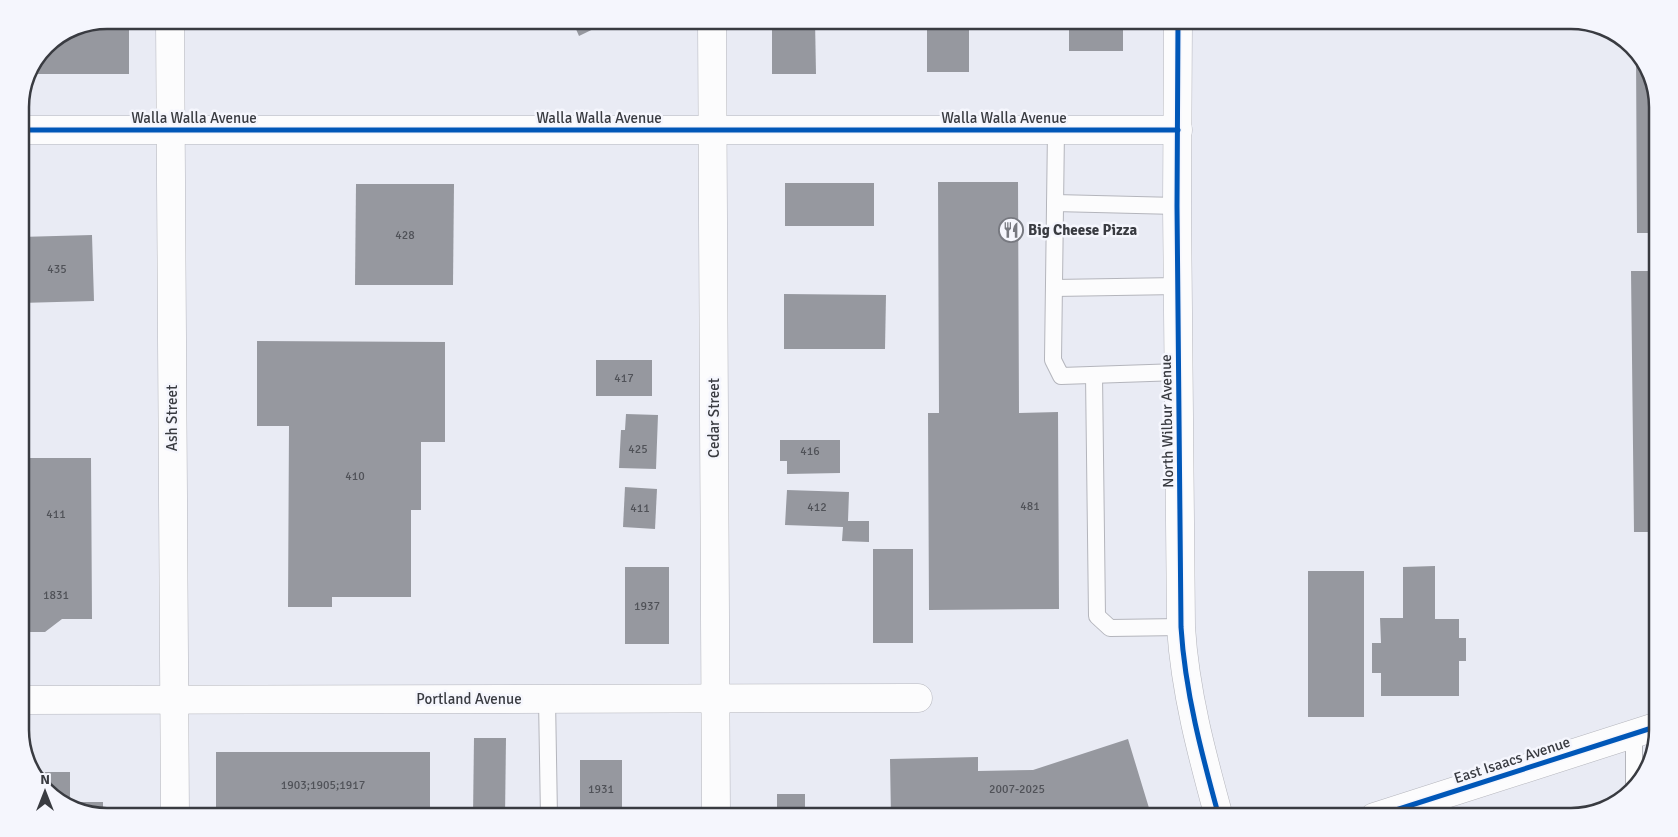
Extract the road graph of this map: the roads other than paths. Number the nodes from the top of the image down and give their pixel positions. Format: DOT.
graph roads {
  1 [pos="170,29"];
  2 [pos="712,29"];
  3 [pos="1178,29"];
  4 [pos="29,130"];
  5 [pos="171,130"];
  6 [pos="713,130"];
  7 [pos="1056,130"];
  8 [pos="1178,130"];
  9 [pos="1055,203"];
  10 [pos="1177,206"];
  11 [pos="1178,286"];
  12 [pos="1054,288"];
  13 [pos="1179,372"];
  14 [pos="1094,374"];
  15 [pos="1181,627"];
  16 [pos="918,698"];
  17 [pos="547,699"];
  18 [pos="716,699"];
  19 [pos="29,700"];
  20 [pos="174,700"];
  21 [pos="1646,730"];
  22 [pos="1637,772"];
  23 [pos="175,808"];
  24 [pos="549,808"];
  25 [pos="716,808"];
  26 [pos="1217,808"];
  27 [pos="1402,808"];
  1 -- 5 [label="street, Ash Street"];
  2 -- 6 [label="street, Cedar Street"];
  3 -- 8 [label="street, North Wilbur Avenue"];
  4 -- 5 [label="street, Walla Walla Avenue"];
  5 -- 6 [label="street, Walla Walla Avenue"];
  5 -- 20 [label="street, Ash Street"];
  6 -- 7 [label="street, Walla Walla Avenue"];
  6 -- 18 [label="street, Cedar Street"];
  7 -- 8 [label="street, Walla Walla Avenue"];
  7 -- 9 [label="lane"];
  8 -- 10 [label="street, North Wilbur Avenue"];
  9 -- 10 [label="lane"];
  9 -- 12 [label="lane"];
  10 -- 11 [label="street, North Wilbur Avenue"];
  11 -- 12 [label="lane"];
  11 -- 13 [label="street, North Wilbur Avenue"];
  12 -- 14 [label="lane"];
  13 -- 14 [label="lane"];
  13 -- 15 [label="street, North Wilbur Avenue"];
  14 -- 15 [label="lane"];
  15 -- 26 [label="street, North Wilbur Avenue"];
  16 -- 18 [label="street, Portland Avenue"];
  17 -- 18 [label="street, Portland Avenue"];
  17 -- 20 [label="street, Portland Avenue"];
  17 -- 24 [label="lane"];
  18 -- 25 [label="street, Cedar Street"];
  19 -- 20 [label="street, Portland Avenue"];
  20 -- 23 [label="street, Ash Street"];
  21 -- 22 [label="lane"];
  21 -- 27 [label="street, East Isaacs Avenue"];
}
